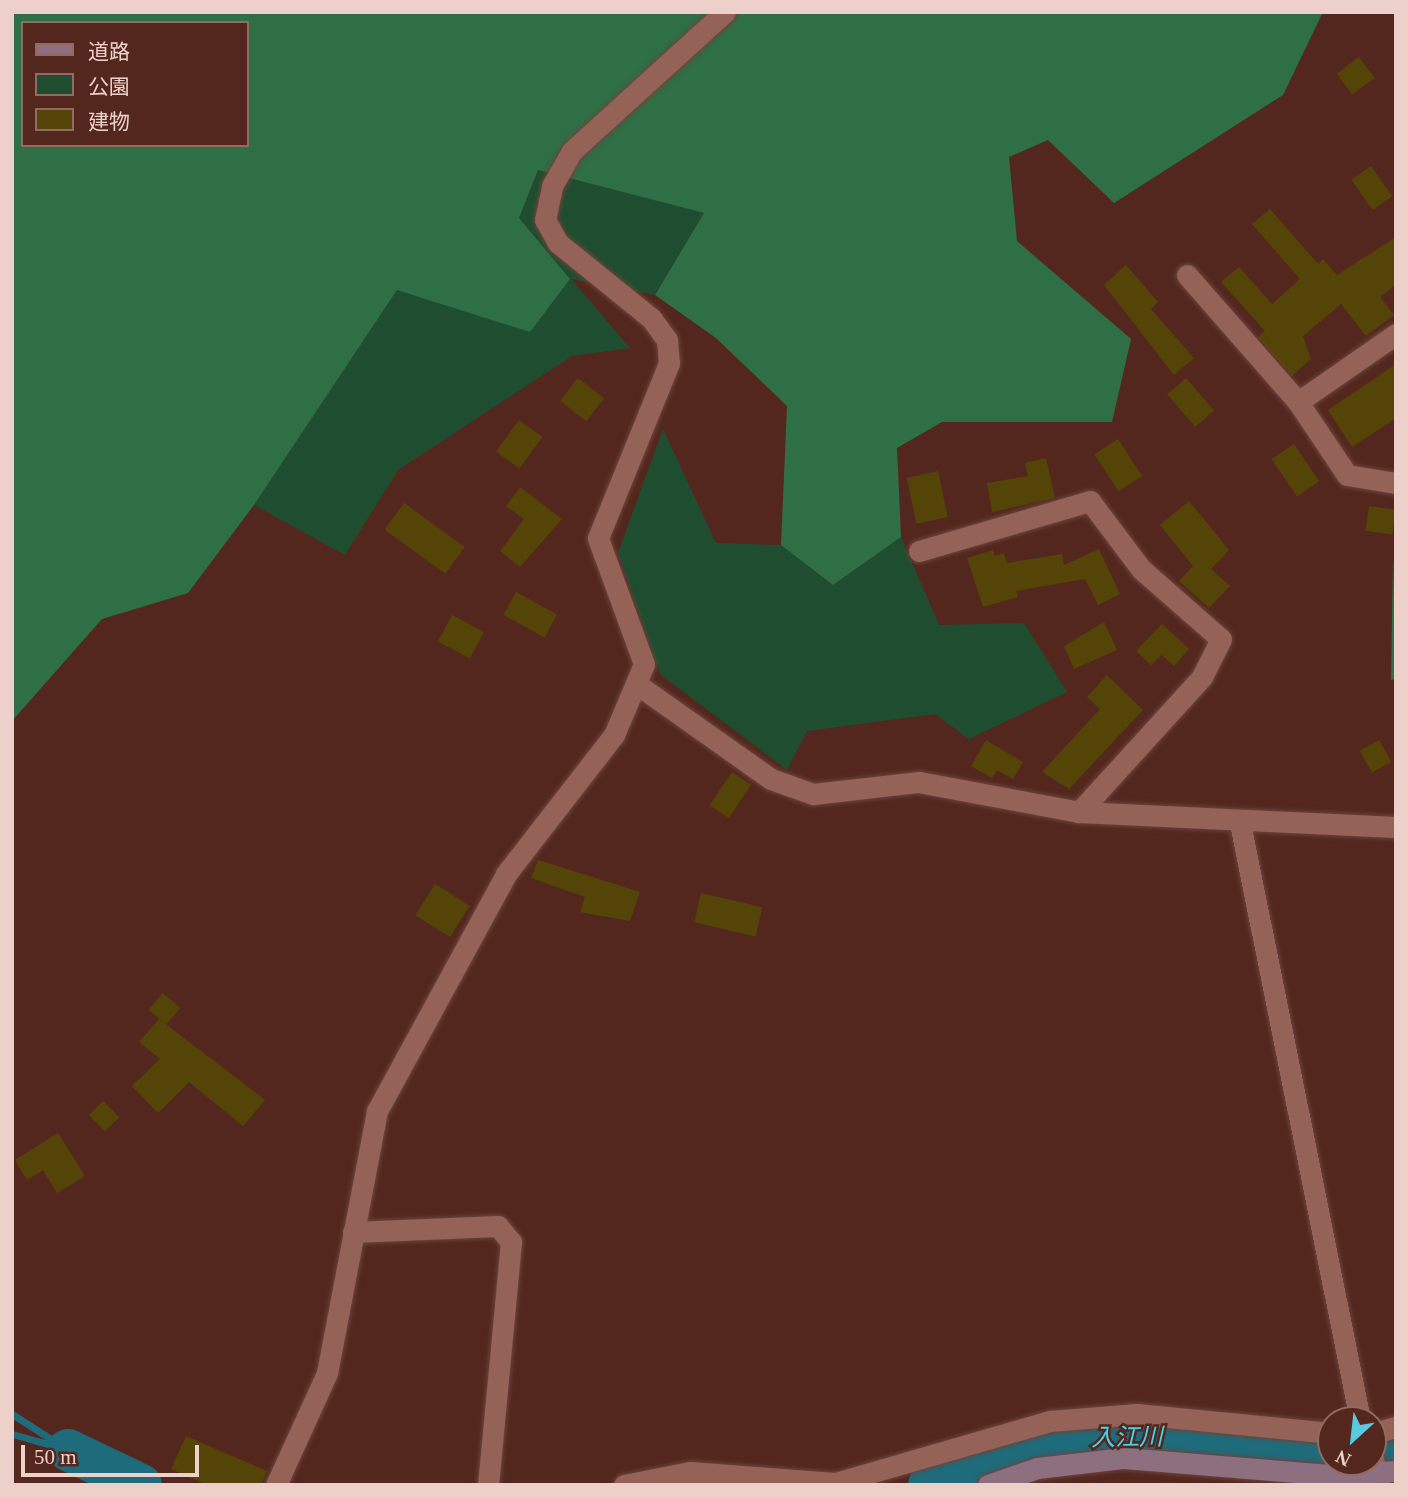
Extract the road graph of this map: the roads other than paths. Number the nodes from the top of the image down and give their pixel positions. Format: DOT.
graph roads {
  1 [pos="725,12"];
  2 [pos="1187,275"];
  3 [pos="1396,334"];
  4 [pos="1298,402"];
  5 [pos="1396,483"];
  6 [pos="919,551"];
  7 [pos="638,685"];
  8 [pos="1079,812"];
  9 [pos="1240,823"];
  10 [pos="1396,827"];
  11 [pos="352,1232"];
  12 [pos="1357,1406"];
  13 [pos="1317,1432"];
  14 [pos="1317,1469"];
  15 [pos="276,1485"];
  16 [pos="488,1485"];
  17 [pos="624,1485"];
  18 [pos="988,1485"];
  1 -- 7 [label="street"];
  2 -- 4 [label="street"];
  3 -- 4 [label="street"];
  4 -- 5 [label="street"];
  6 -- 8 [label="street"];
  7 -- 8 [label="street"];
  7 -- 11 [label="street"];
  8 -- 9 [label="street"];
  9 -- 10 [label="street"];
  9 -- 12 [label="street"];
  11 -- 15 [label="street"];
  11 -- 16 [label="street"];
  13 -- 17 [label="street"];
  14 -- 18 [label="main road"];
}
